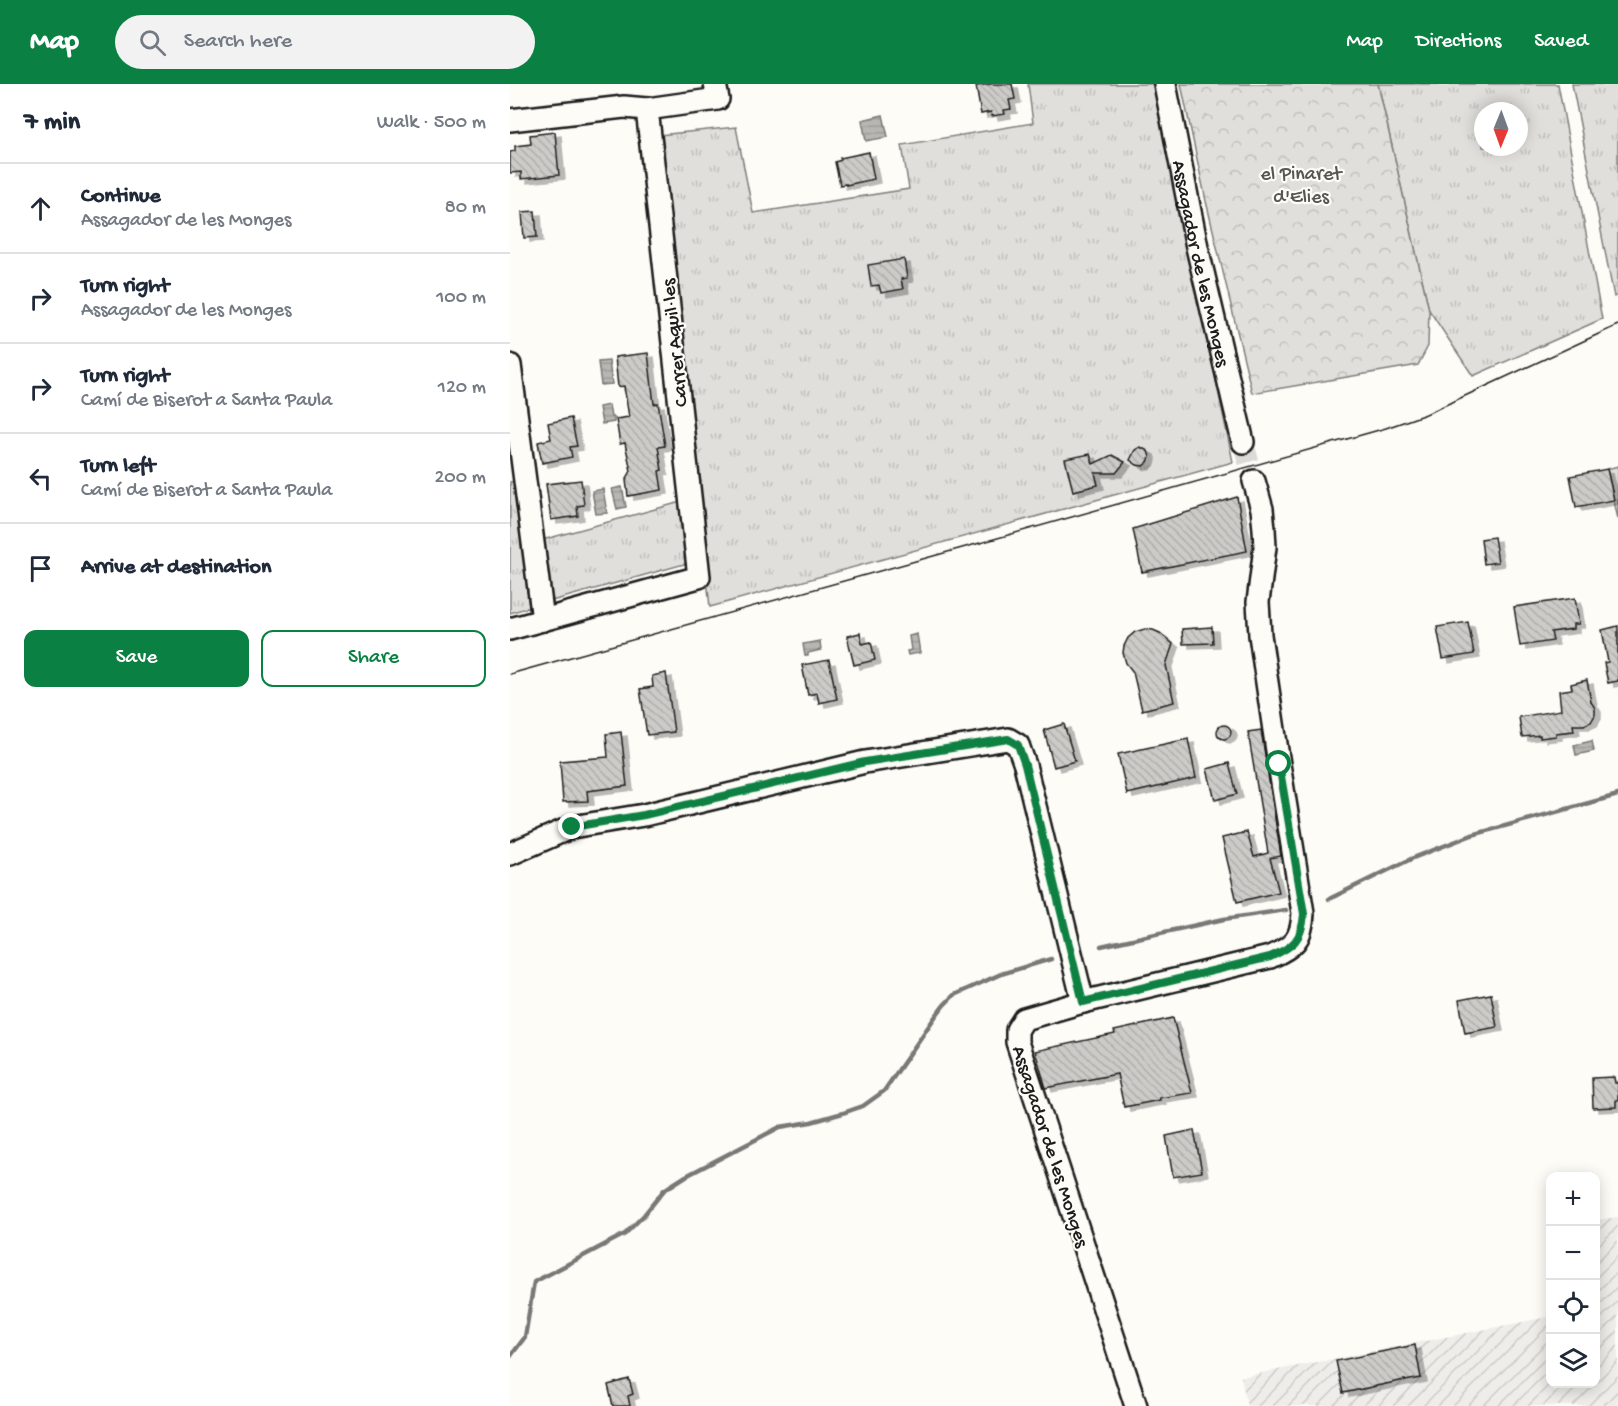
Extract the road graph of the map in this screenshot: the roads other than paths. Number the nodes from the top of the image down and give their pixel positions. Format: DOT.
graph roads {
  1 [pos="716,84"];
  2 [pos="1165,84"];
  3 [pos="647,109"];
  4 [pos="510,120"];
  5 [pos="510,365"];
  6 [pos="1243,442"];
  7 [pos="1254,481"];
  8 [pos="543,620"];
  9 [pos="510,629"];
  10 [pos="510,854"];
  11 [pos="1083,1002"];
  12 [pos="1136,1406"];
  1 -- 3 [label="street"];
  2 -- 6 [label="street, Assagador de les Monges"];
  3 -- 4 [label="street"];
  3 -- 8 [label="street, Carrer Aquil·les"];
  5 -- 8 [label="street"];
  7 -- 11 [label="street, Assagador de les Monges"];
  8 -- 9 [label="street"];
  10 -- 11 [label="street"];
  11 -- 12 [label="street, Assagador de les Monges"];
}
